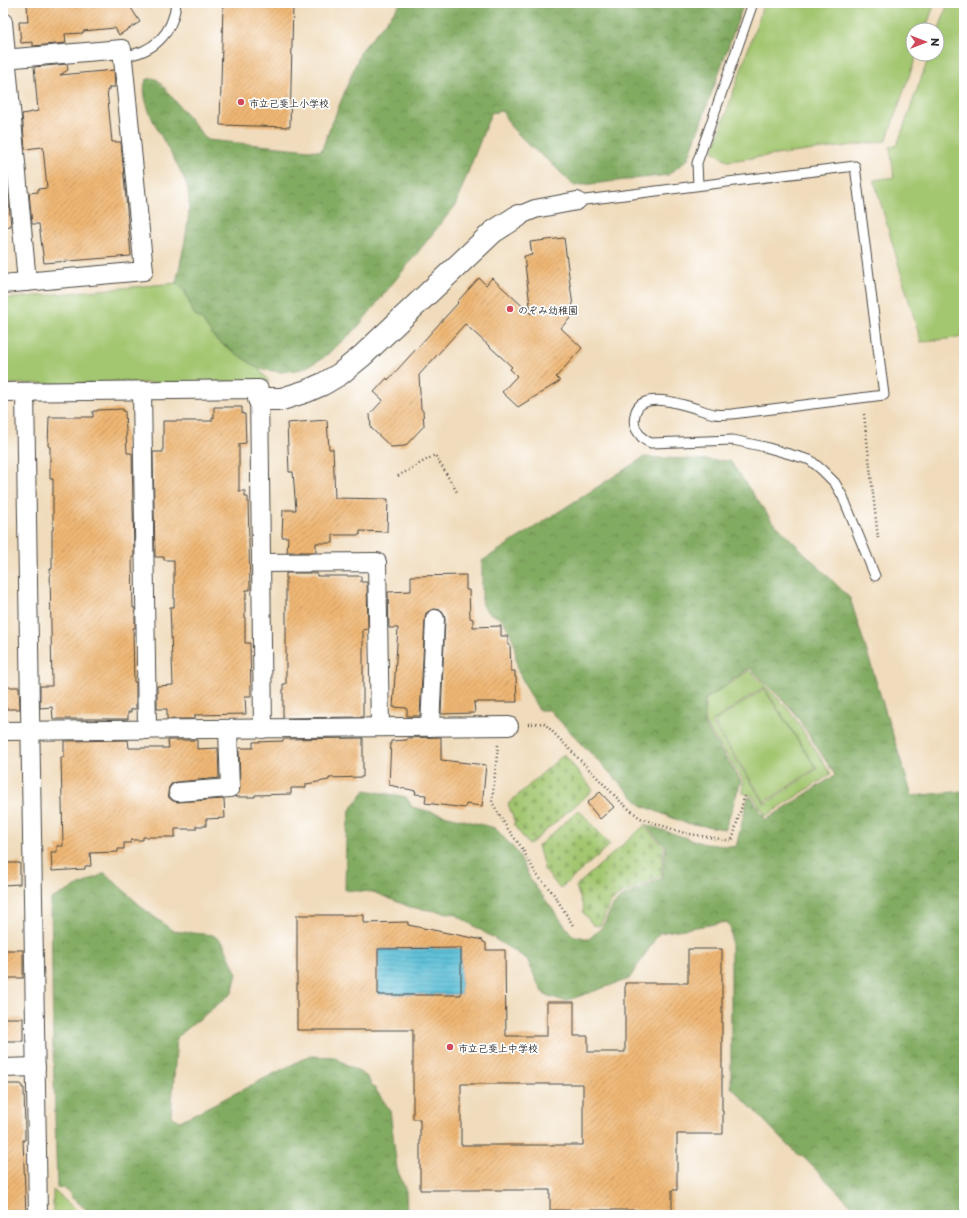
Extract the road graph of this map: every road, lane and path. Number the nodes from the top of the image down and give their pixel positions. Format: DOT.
graph roads {
  1 [pos="176,3"];
  2 [pos="753,3"];
  3 [pos="3,22"];
  4 [pos="123,56"];
  5 [pos="5,59"];
  6 [pos="698,185"];
  7 [pos="577,201"];
  8 [pos="518,216"];
  9 [pos="28,282"];
  10 [pos="3,284"];
  11 [pos="142,391"];
  12 [pos="3,392"];
  13 [pos="25,392"];
  14 [pos="259,399"];
  15 [pos="863,410"];
  16 [pos="398,476"];
  17 [pos="456,492"];
  18 [pos="877,527"];
  19 [pos="261,563"];
  20 [pos="875,576"];
  21 [pos="435,619"];
  22 [pos="544,722"];
  23 [pos="504,726"];
  24 [pos="380,727"];
  25 [pos="430,727"];
  26 [pos="228,729"];
  27 [pos="263,729"];
  28 [pos="147,730"];
  29 [pos="3,731"];
  30 [pos="30,731"];
  31 [pos="178,792"];
  32 [pos="745,794"];
  33 [pos="574,927"];
  34 [pos="36,1067"];
  35 [pos="3,1068"];
  36 [pos="38,1215"];
  1 -- 4 [label="lane"];
  2 -- 6 [label="lane"];
  3 -- 5 [label="street"];
  4 -- 5 [label="street"];
  4 -- 9 [label="street"];
  5 -- 9 [label="street"];
  6 -- 7 [label="lane"];
  6 -- 20 [label="lane"];
  7 -- 8 [label="street"];
  8 -- 14 [label="street"];
  9 -- 10 [label="street"];
  11 -- 13 [label="street"];
  11 -- 14 [label="street"];
  11 -- 28 [label="street"];
  12 -- 13 [label="street"];
  13 -- 30 [label="street"];
  14 -- 19 [label="street"];
  15 -- 18 [label="path"];
  16 -- 17 [label="path"];
  19 -- 24 [label="street"];
  19 -- 27 [label="street"];
  21 -- 25 [label="street"];
  22 -- 32 [label="path"];
  23 -- 25 [label="street"];
  23 -- 33 [label="path"];
  24 -- 25 [label="street"];
  24 -- 27 [label="street"];
  26 -- 27 [label="street"];
  26 -- 28 [label="street"];
  26 -- 31 [label="street"];
  28 -- 30 [label="street"];
  29 -- 30 [label="street"];
  30 -- 34 [label="street"];
  34 -- 35 [label="street"];
  34 -- 36 [label="street"];
}
